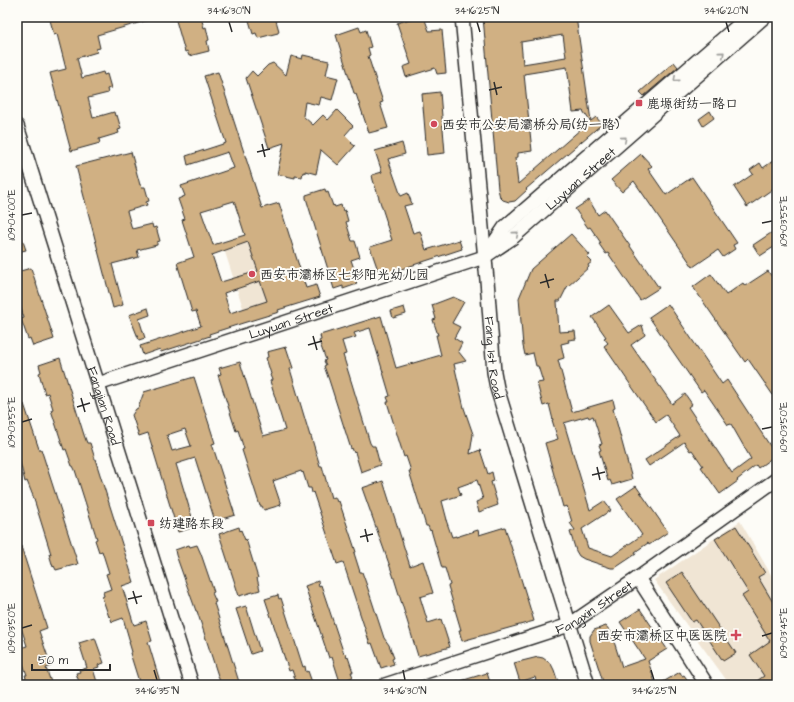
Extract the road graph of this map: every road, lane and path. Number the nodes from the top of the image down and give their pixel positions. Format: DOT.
graph roads {
  1 [pos="462,17"];
  2 [pos="748,17"];
  3 [pos="764,17"];
  4 [pos="17,126"];
  5 [pos="484,257"];
  6 [pos="98,384"];
  7 [pos="777,480"];
  8 [pos="638,578"];
  9 [pos="569,625"];
  10 [pos="192,685"];
  11 [pos="385,685"];
  12 [pos="588,685"];
  13 [pos="707,685"];
  1 -- 5 [label="street, Fang 1st Road"];
  2 -- 5 [label="street, Luyuan Street, one-way"];
  5 -- 3 [label="street, Luyuan Street, one-way"];
  4 -- 6 [label="street, Fangjian Road"];
  5 -- 6 [label="street, Luyuan Street"];
  5 -- 9 [label="street, Fang 1st Road"];
  6 -- 10 [label="street, Fangjian Road"];
  7 -- 8 [label="street, Fangxin Street"];
  8 -- 9 [label="street, Fangxin Street"];
  8 -- 13 [label="street"];
  9 -- 11 [label="street, Fangxin Street"];
  9 -- 12 [label="street, Fang 1st Road"];
}
